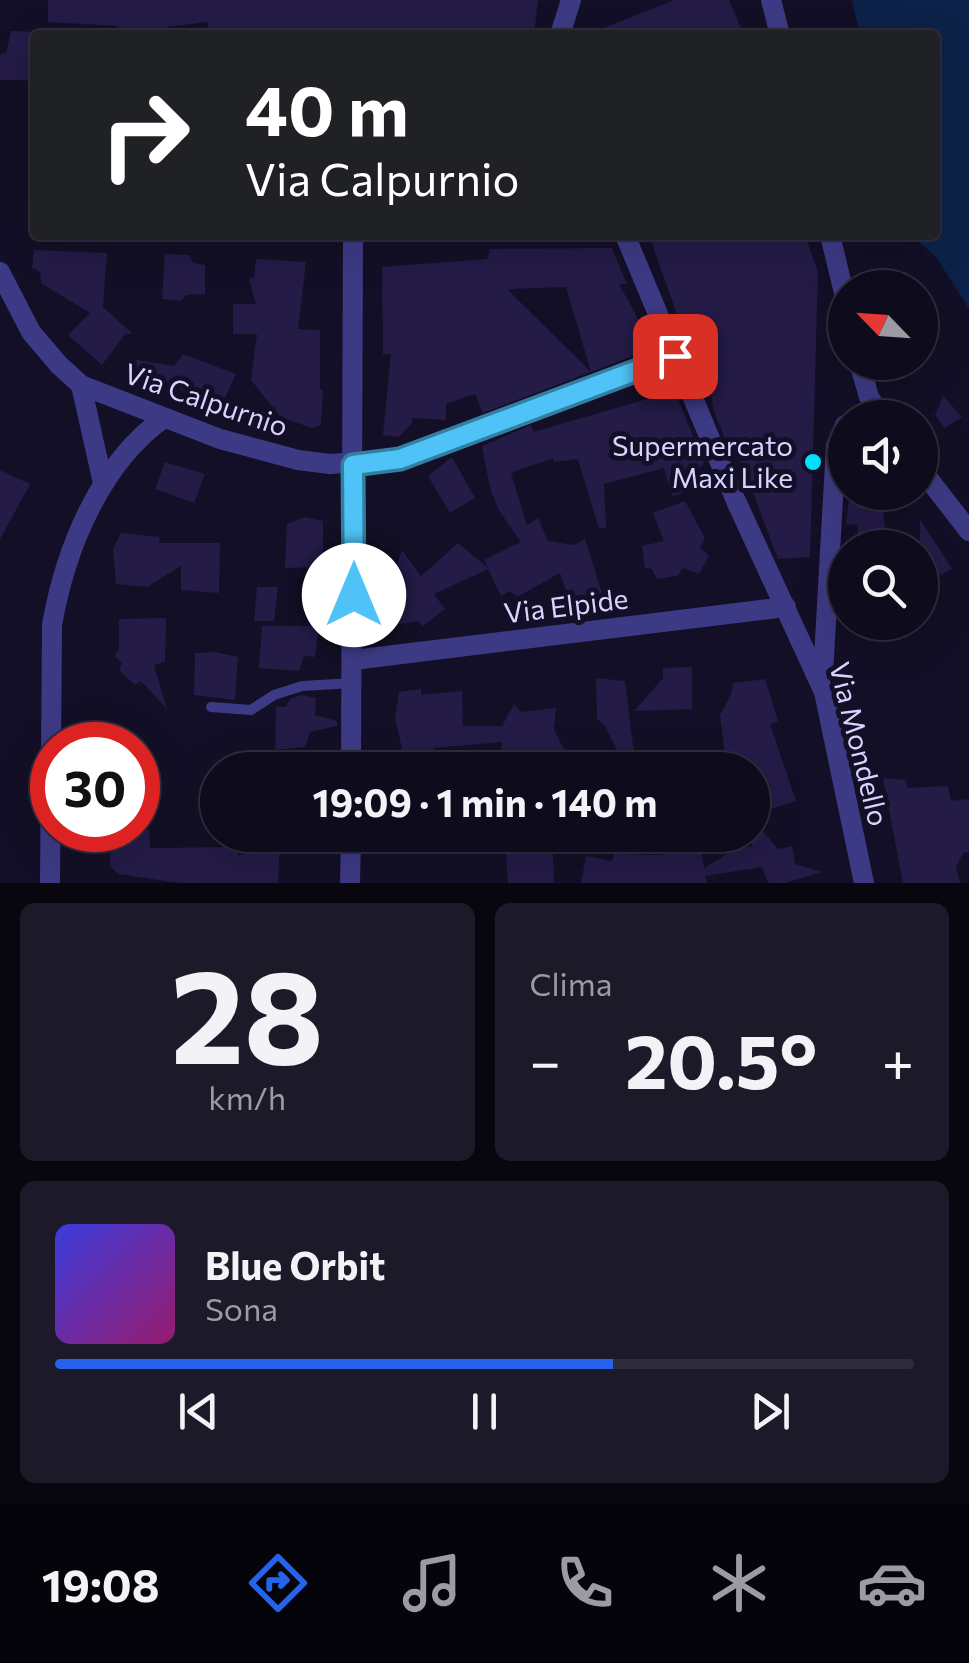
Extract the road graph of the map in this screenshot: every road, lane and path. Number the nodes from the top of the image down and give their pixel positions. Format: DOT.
graph roads {
  1 [pos="571,0"];
  2 [pos="771,0"];
  3 [pos="562,30"];
  4 [pos="779,30"];
  5 [pos="353,240"];
  6 [pos="627,240"];
  7 [pos="831,240"];
  8 [pos="838,270"];
  9 [pos="0,272"];
  10 [pos="675,356"];
  11 [pos="81,385"];
  12 [pos="164,418"];
  13 [pos="353,465"];
  14 [pos="103,484"];
  15 [pos="938,491"];
  16 [pos="832,510"];
  17 [pos="969,531"];
  18 [pos="786,607"];
  19 [pos="353,660"];
  20 [pos="353,683"];
  21 [pos="824,692"];
  22 [pos="211,707"];
  23 [pos="352,752"];
  24 [pos="350,852"];
  25 [pos="50,883"];
  26 [pos="350,883"];
  27 [pos="864,883"];
  1 -- 3 [label="street"];
  2 -- 4 [label="street"];
  5 -- 13 [label="street"];
  6 -- 10 [label="street, Via Mondello"];
  7 -- 8 [label="street"];
  9 -- 11 [label="street, Via Calpurnio"];
  10 -- 13 [label="street, Via Calpurnio"];
  10 -- 18 [label="street, Via Mondello"];
  11 -- 12 [label="street, Via Calpurnio"];
  11 -- 14 [label="street"];
  12 -- 13 [label="street, Via Calpurnio"];
  12 -- 14 [label="street"];
  13 -- 19 [label="street"];
  14 -- 25 [label="street"];
  15 -- 17 [label="street"];
  16 -- 21 [label="street"];
  18 -- 19 [label="street, Via Elpide"];
  18 -- 21 [label="street, Via Mondello"];
  19 -- 20 [label="street"];
  20 -- 22 [label="lane"];
  20 -- 23 [label="street"];
  21 -- 27 [label="street, Via Mondello"];
  24 -- 26 [label="street"];
}
